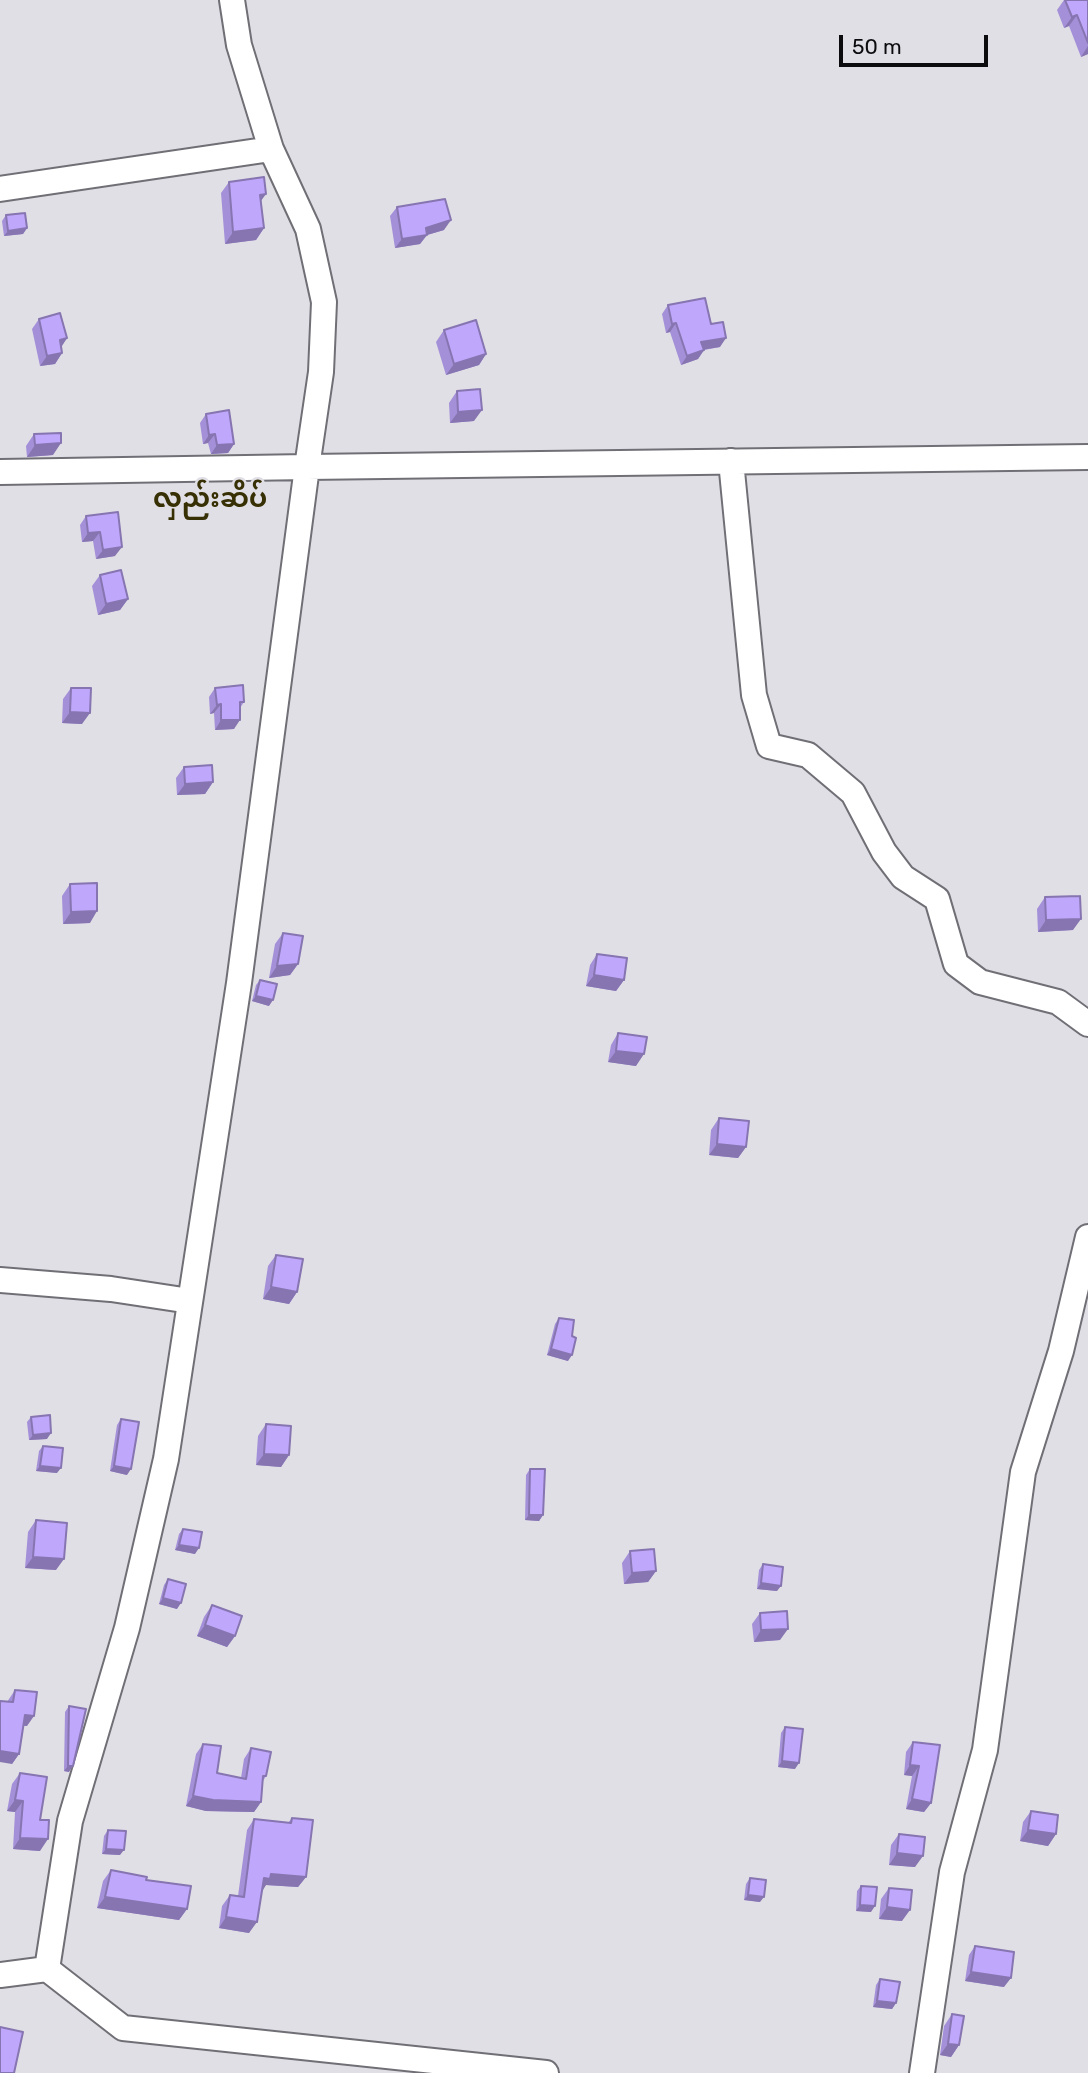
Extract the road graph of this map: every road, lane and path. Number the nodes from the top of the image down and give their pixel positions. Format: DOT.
graph roads {
  1 [pos="232,0"];
  2 [pos="271,149"];
  3 [pos="0,190"];
  4 [pos="1088,457"];
  5 [pos="732,461"];
  6 [pos="307,467"];
  7 [pos="0,472"];
  8 [pos="1088,1024"];
  9 [pos="1088,1237"];
  10 [pos="0,1280"];
  11 [pos="190,1301"];
  12 [pos="47,1969"];
  13 [pos="0,1975"];
  14 [pos="546,2073"];
  15 [pos="922,2073"];
  1 -- 2 [label="street"];
  2 -- 3 [label="street"];
  2 -- 6 [label="street"];
  4 -- 5 [label="street"];
  5 -- 6 [label="street"];
  5 -- 8 [label="street"];
  6 -- 7 [label="street"];
  6 -- 11 [label="street"];
  9 -- 15 [label="street"];
  10 -- 11 [label="street"];
  11 -- 12 [label="street"];
  12 -- 13 [label="street"];
  12 -- 14 [label="street"];
}
